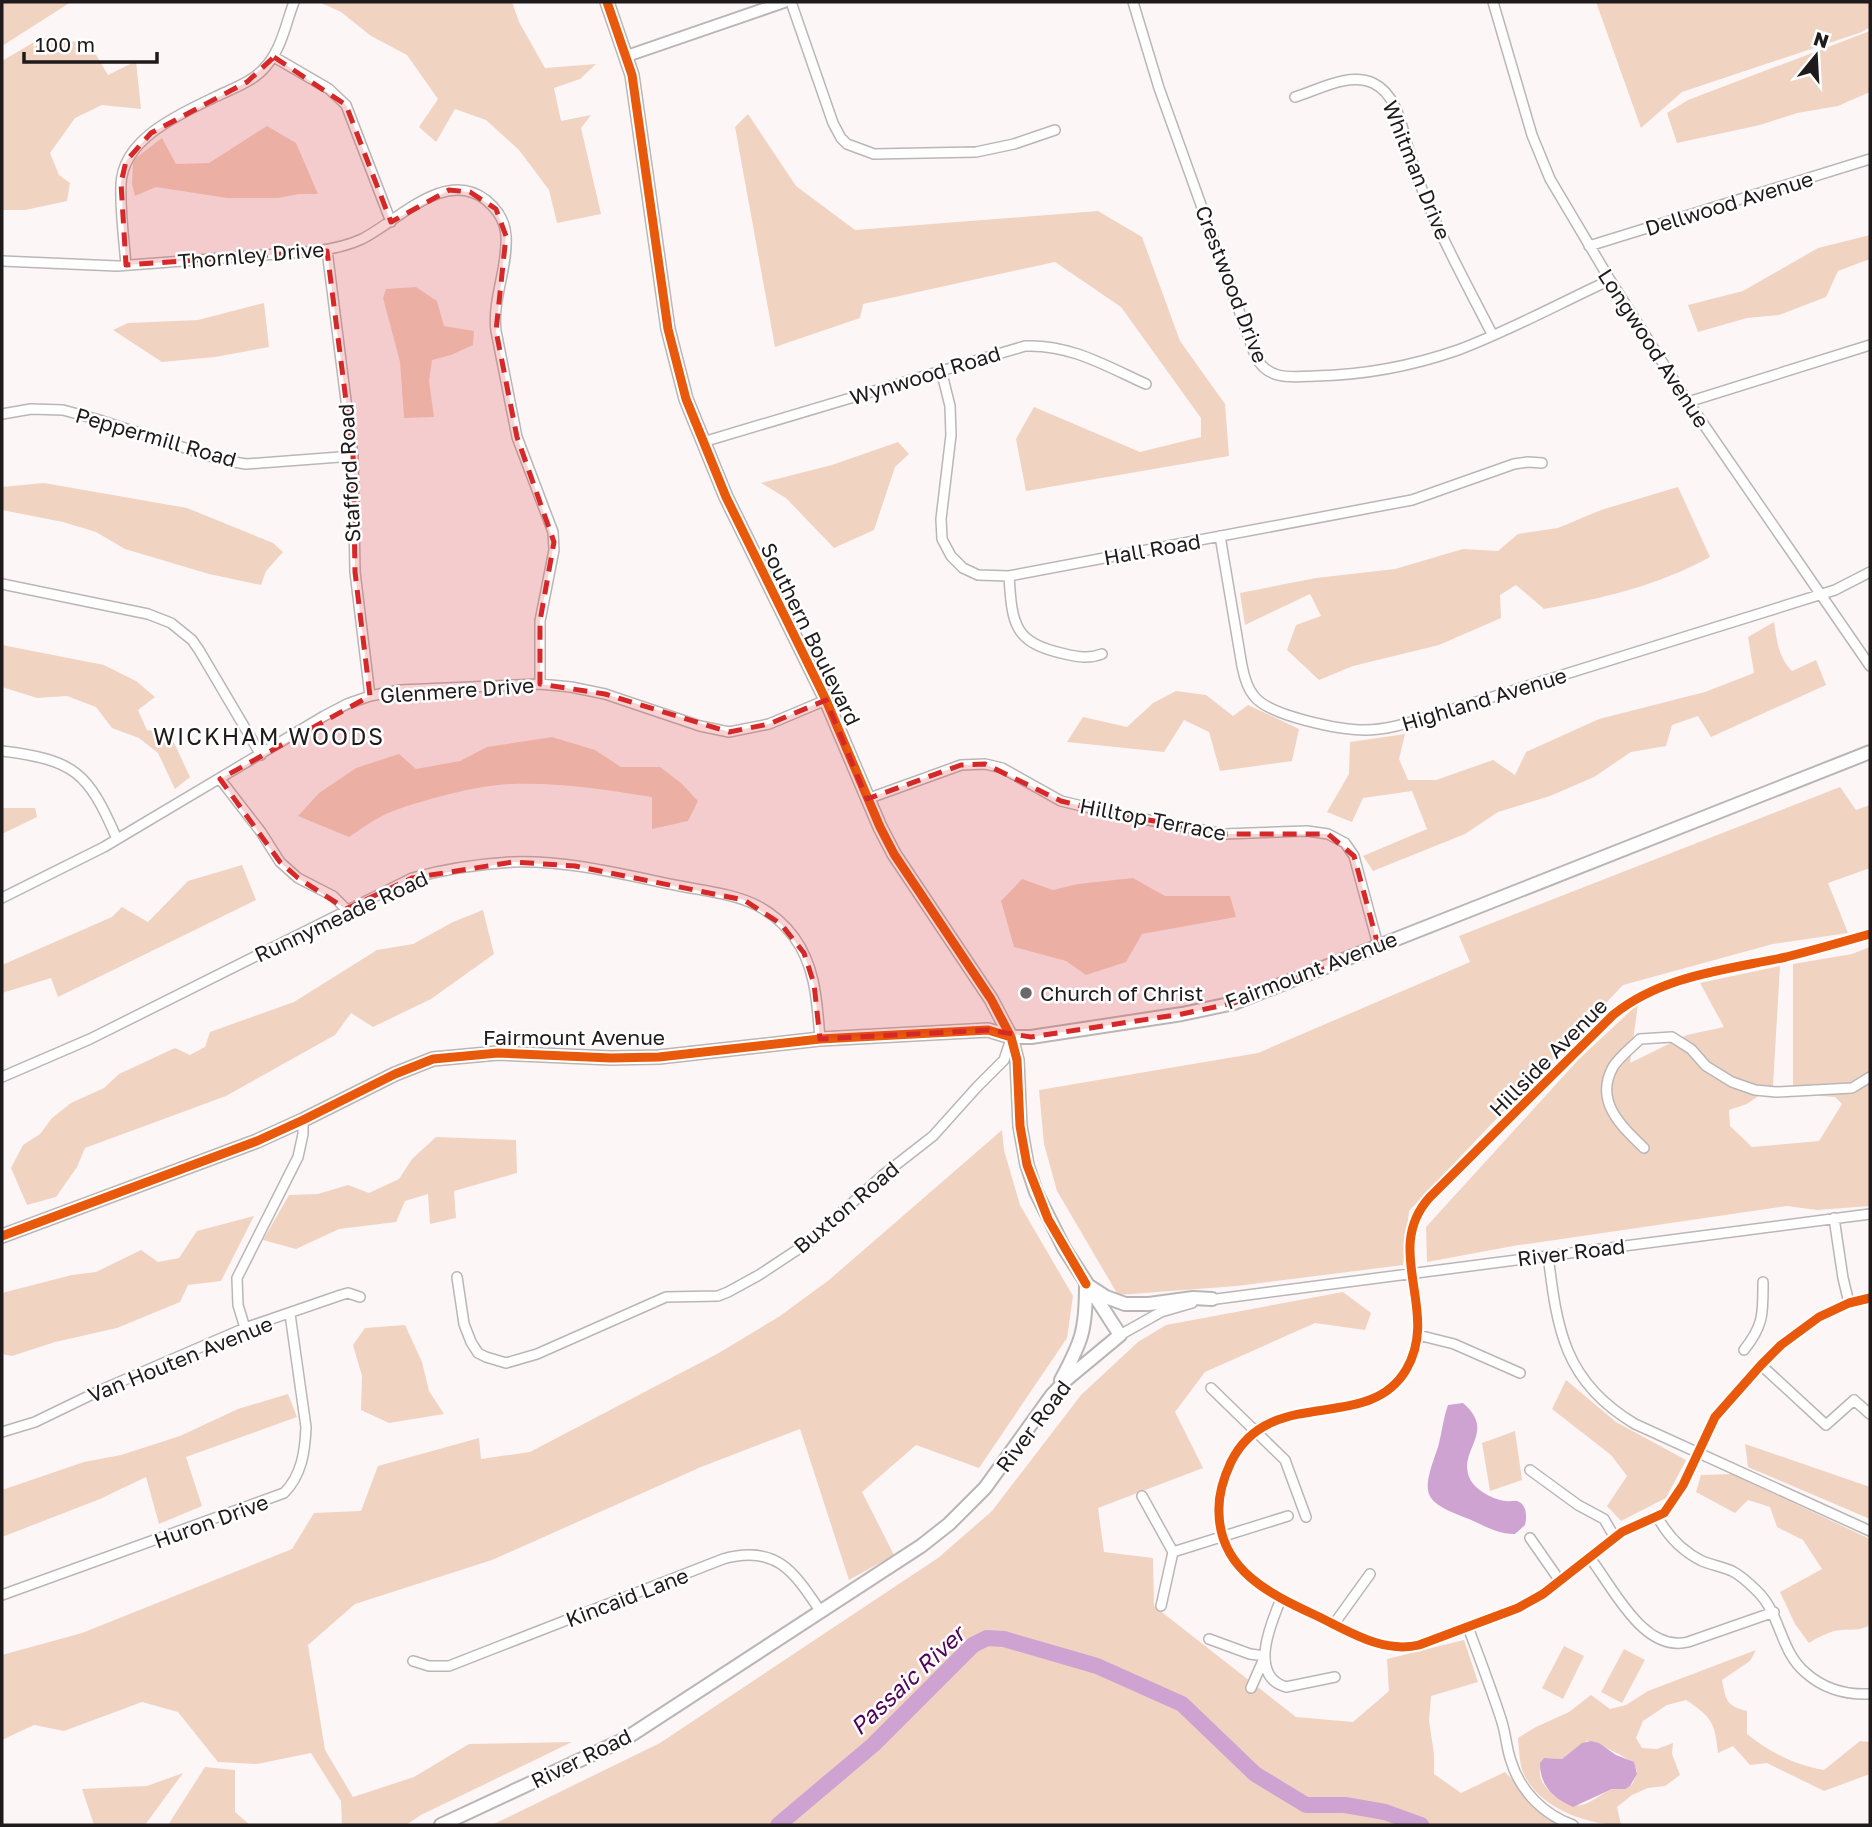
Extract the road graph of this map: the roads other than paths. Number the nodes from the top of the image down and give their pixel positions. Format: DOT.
graph roads {
  1 [pos="294,2"];
  2 [pos="607,2"];
  3 [pos="784,2"];
  4 [pos="791,2"];
  5 [pos="1133,2"];
  6 [pos="1493,2"];
  7 [pos="627,56"];
  8 [pos="274,57"];
  9 [pos="1295,97"];
  10 [pos="1055,130"];
  11 [pos="1870,159"];
  12 [pos="391,222"];
  13 [pos="1589,246"];
  14 [pos="327,250"];
  15 [pos="2,261"];
  16 [pos="126,265"];
  17 [pos="1609,280"];
  18 [pos="1492,334"];
  19 [pos="1870,345"];
  20 [pos="941,370"];
  21 [pos="1146,384"];
  22 [pos="1688,402"];
  23 [pos="2,414"];
  24 [pos="703,442"];
  25 [pos="353,456"];
  26 [pos="1542,463"];
  27 [pos="1220,536"];
  28 [pos="1870,572"];
  29 [pos="1009,576"];
  30 [pos="2,583"];
  31 [pos="1821,594"];
  32 [pos="1102,654"];
  33 [pos="1870,666"];
  34 [pos="540,684"];
  35 [pos="370,696"];
  36 [pos="827,700"];
  37 [pos="2,751"];
  38 [pos="1870,752"];
  39 [pos="261,755"];
  40 [pos="220,779"];
  41 [pos="867,799"];
  42 [pos="117,839"];
  43 [pos="2,898"];
  44 [pos="346,909"];
  45 [pos="1870,934"];
  46 [pos="1378,945"];
  47 [pos="1011,1037"];
  48 [pos="820,1039"];
  49 [pos="2,1077"];
  50 [pos="1870,1077"];
  51 [pos="303,1121"];
  52 [pos="1644,1148"];
  53 [pos="1870,1214"];
  54 [pos="1835,1218"];
  55 [pos="2,1236"];
  56 [pos="1548,1255"];
  57 [pos="1413,1273"];
  58 [pos="457,1277"];
  59 [pos="1763,1282"];
  60 [pos="1086,1284"];
  61 [pos="360,1297"];
  62 [pos="1870,1298"];
  63 [pos="1212,1299"];
  64 [pos="1849,1303"];
  65 [pos="290,1314"];
  66 [pos="245,1328"];
  67 [pos="1120,1335"];
  68 [pos="1418,1335"];
  69 [pos="1744,1350"];
  70 [pos="1761,1365"];
  71 [pos="1520,1373"];
  72 [pos="1211,1388"];
  73 [pos="1052,1395"];
  74 [pos="1870,1414"];
  75 [pos="2,1432"];
  76 [pos="1256,1432"];
  77 [pos="1698,1452"];
  78 [pos="1530,1470"];
  79 [pos="1142,1496"];
  80 [pos="1288,1516"];
  81 [pos="1657,1516"];
  82 [pos="1306,1517"];
  83 [pos="1870,1531"];
  84 [pos="1223,1535"];
  85 [pos="1530,1538"];
  86 [pos="1615,1538"];
  87 [pos="1172,1552"];
  88 [pos="1590,1558"];
  89 [pos="1370,1574"];
  90 [pos="1560,1581"];
  91 [pos="2,1595"];
  92 [pos="1281,1599"];
  93 [pos="1161,1606"];
  94 [pos="821,1612"];
  95 [pos="1774,1612"];
  96 [pos="1334,1624"];
  97 [pos="1468,1627"];
  98 [pos="1209,1639"];
  99 [pos="1265,1656"];
  100 [pos="413,1661"];
  101 [pos="1335,1677"];
  102 [pos="1251,1688"];
  103 [pos="1870,1694"];
  104 [pos="441,1825"];
  105 [pos="1573,1825"];
  1 -- 8 [label="street"];
  2 -- 7 [label="main road, Southern Boulevard"];
  3 -- 7 [label="street"];
  4 -- 10 [label="street"];
  5 -- 18 [label="street, Crestwood Drive"];
  6 -- 13 [label="street, Longwood Avenue"];
  7 -- 24 [label="main road, Southern Boulevard"];
  8 -- 12 [label="street"];
  8 -- 16 [label="street"];
  9 -- 18 [label="street, Whitman Drive"];
  11 -- 13 [label="street, Dellwood Avenue"];
  12 -- 14 [label="street, Thornley Drive"];
  12 -- 34 [label="street, Thornley Drive"];
  13 -- 17 [label="street, Longwood Avenue"];
  14 -- 16 [label="street, Thornley Drive"];
  14 -- 25 [label="street, Stafford Road"];
  15 -- 16 [label="street, Thornley Drive"];
  17 -- 18 [label="street, Crestwood Drive"];
  17 -- 22 [label="street, Longwood Avenue"];
  19 -- 22 [label="street"];
  20 -- 21 [label="street, Wynwood Road"];
  20 -- 24 [label="street, Wynwood Road"];
  20 -- 29 [label="street, Hall Road"];
  22 -- 31 [label="street, Longwood Avenue"];
  23 -- 25 [label="street, Peppermill Road"];
  24 -- 36 [label="main road, Southern Boulevard"];
  25 -- 35 [label="street, Stafford Road"];
  26 -- 27 [label="street, Hall Road"];
  27 -- 29 [label="street, Hall Road"];
  27 -- 31 [label="street, Highland Avenue"];
  28 -- 31 [label="street, Highland Avenue"];
  29 -- 32 [label="street"];
  30 -- 39 [label="street"];
  31 -- 33 [label="street, Longwood Avenue"];
  34 -- 35 [label="street, Glenmere Drive"];
  34 -- 36 [label="street, Glenmere Drive"];
  35 -- 39 [label="street, Glenmere Drive"];
  36 -- 41 [label="main road, Southern Boulevard"];
  37 -- 42 [label="street"];
  38 -- 46 [label="main road, Fairmount Avenue"];
  39 -- 40 [label="street, Glenmere Drive"];
  40 -- 42 [label="street, Glenmere Drive"];
  40 -- 44 [label="street"];
  41 -- 46 [label="street, Hilltop Terrace"];
  41 -- 47 [label="main road, Southern Boulevard"];
  42 -- 43 [label="street, Glenmere Drive"];
  44 -- 48 [label="street, Runnymeade Road"];
  44 -- 49 [label="street, Runnymeade Road"];
  45 -- 57 [label="street, Hillside Avenue"];
  46 -- 47 [label="main road, Fairmount Avenue"];
  47 -- 48 [label="main road, Fairmount Avenue"];
  47 -- 58 [label="street, Buxton Road"];
  47 -- 60 [label="main road, Southern Boulevard"];
  48 -- 51 [label="main road, Fairmount Avenue"];
  50 -- 52 [label="street"];
  51 -- 55 [label="main road, Fairmount Avenue"];
  51 -- 66 [label="street"];
  53 -- 54 [label="street, River Road"];
  54 -- 56 [label="street, River Road"];
  54 -- 64 [label="street"];
  56 -- 57 [label="street, River Road"];
  56 -- 77 [label="street"];
  57 -- 63 [label="street, River Road"];
  57 -- 68 [label="street, Hillside Avenue"];
  59 -- 69 [label="street"];
  60 -- 63 [label="main road"];
  60 -- 67 [label="main road, Southern Boulevard"];
  60 -- 73 [label="main road"];
  61 -- 65 [label="street, Van Houten Avenue"];
  62 -- 64 [label="street"];
  63 -- 67 [label="street, River Road"];
  64 -- 70 [label="street"];
  65 -- 66 [label="street, Van Houten Avenue"];
  65 -- 91 [label="street, Huron Drive"];
  66 -- 75 [label="street, Van Houten Avenue"];
  67 -- 73 [label="main road, River Road"];
  68 -- 71 [label="street"];
  68 -- 76 [label="street"];
  70 -- 74 [label="street"];
  70 -- 77 [label="street"];
  72 -- 76 [label="street"];
  73 -- 94 [label="main road, River Road"];
  76 -- 82 [label="street"];
  76 -- 84 [label="street"];
  77 -- 81 [label="street"];
  77 -- 83 [label="street"];
  78 -- 86 [label="street"];
  79 -- 87 [label="street"];
  80 -- 84 [label="street"];
  81 -- 86 [label="street"];
  81 -- 95 [label="street"];
  84 -- 87 [label="street"];
  84 -- 92 [label="street"];
  85 -- 90 [label="street"];
  86 -- 88 [label="street"];
  87 -- 93 [label="street"];
  88 -- 90 [label="street"];
  88 -- 95 [label="street"];
  89 -- 96 [label="street"];
  90 -- 97 [label="street"];
  92 -- 96 [label="street"];
  92 -- 99 [label="street"];
  94 -- 100 [label="street, Kincaid Lane"];
  94 -- 104 [label="main road, River Road"];
  95 -- 103 [label="street"];
  96 -- 97 [label="street"];
  97 -- 105 [label="street"];
  98 -- 99 [label="street"];
  99 -- 101 [label="street"];
  99 -- 102 [label="street"];
}
